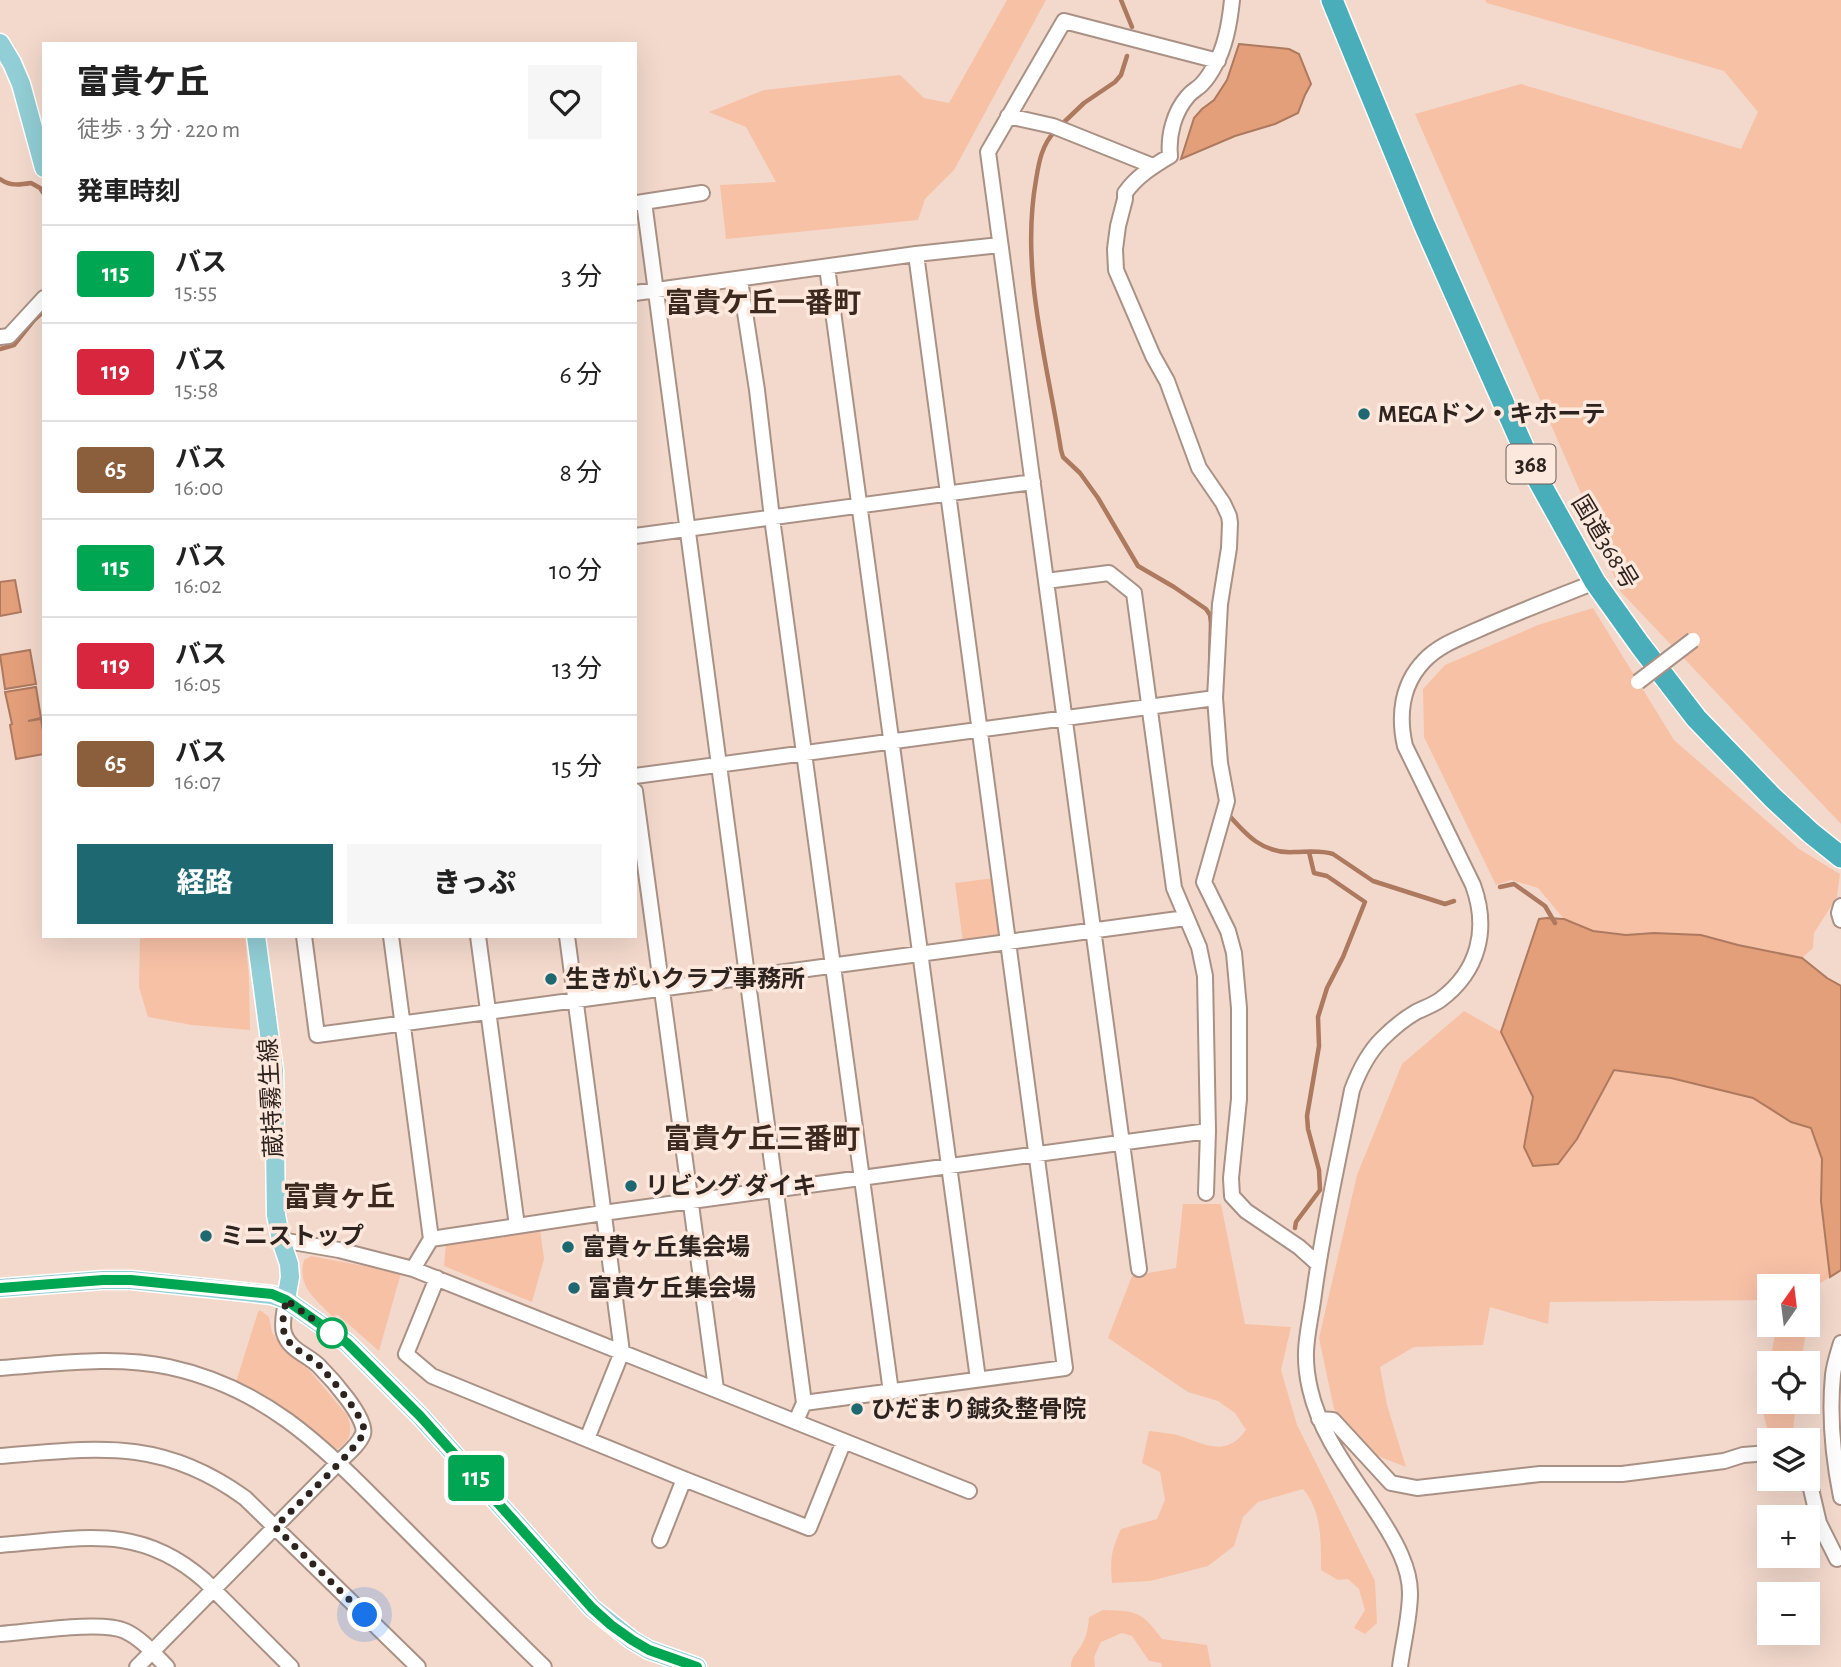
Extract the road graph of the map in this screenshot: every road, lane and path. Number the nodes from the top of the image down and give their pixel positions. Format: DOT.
graph roads {
  1 [pos="1332,0"];
  2 [pos="1235,1"];
  3 [pos="0,43"];
  4 [pos="1218,61"];
  5 [pos="1008,116"];
  6 [pos="42,161"];
  7 [pos="1153,166"];
  8 [pos="702,193"];
  9 [pos="640,202"];
  10 [pos="1000,245"];
  11 [pos="916,254"];
  12 [pos="827,267"];
  13 [pos="740,280"];
  14 [pos="656,290"];
  15 [pos="637,293"];
  16 [pos="42,300"];
  17 [pos="0,337"];
  18 [pos="1033,482"];
  19 [pos="947,492"];
  20 [pos="860,505"];
  21 [pos="772,518"];
  22 [pos="687,529"];
  23 [pos="637,536"];
  24 [pos="1046,581"];
  25 [pos="1595,582"];
  26 [pos="1693,640"];
  27 [pos="1638,682"];
  28 [pos="1209,699"];
  29 [pos="1150,707"];
  30 [pos="1064,719"];
  31 [pos="980,730"];
  32 [pos="892,742"];
  33 [pos="805,754"];
  34 [pos="719,765"];
  35 [pos="637,776"];
  36 [pos="637,806"];
  37 [pos="1841,857"];
  38 [pos="1841,906"];
  39 [pos="1186,918"];
  40 [pos="1841,920"];
  41 [pos="1093,930"];
  42 [pos="256,938"];
  43 [pos="304,938"];
  44 [pos="391,938"];
  45 [pos="478,938"];
  46 [pos="567,938"];
  47 [pos="1009,943"];
  48 [pos="920,954"];
  49 [pos="834,967"];
  50 [pos="748,977"];
  51 [pos="662,989"];
  52 [pos="576,1001"];
  53 [pos="488,1012"];
  54 [pos="402,1025"];
  55 [pos="1208,1131"];
  56 [pos="1121,1143"];
  57 [pos="1036,1154"];
  58 [pos="950,1167"];
  59 [pos="862,1178"];
  60 [pos="777,1190"];
  61 [pos="1206,1193"];
  62 [pos="691,1202"];
  63 [pos="603,1213"];
  64 [pos="517,1226"];
  65 [pos="431,1239"];
  66 [pos="281,1240"];
  67 [pos="1318,1265"];
  68 [pos="414,1269"];
  69 [pos="1139,1269"];
  70 [pos="437,1278"];
  71 [pos="0,1288"];
  72 [pos="286,1300"];
  73 [pos="1841,1343"];
  74 [pos="622,1352"];
  75 [pos="0,1368"];
  76 [pos="978,1379"];
  77 [pos="716,1389"];
  78 [pos="891,1392"];
  79 [pos="804,1403"];
  80 [pos="1319,1419"];
  81 [pos="796,1421"];
  82 [pos="587,1439"];
  83 [pos="844,1441"];
  84 [pos="1757,1454"];
  85 [pos="0,1456"];
  86 [pos="338,1463"];
  87 [pos="684,1479"];
  88 [pos="969,1491"];
  89 [pos="1812,1491"];
  90 [pos="1841,1497"];
  91 [pos="275,1527"];
  92 [pos="660,1540"];
  93 [pos="1841,1544"];
  94 [pos="0,1545"];
  95 [pos="214,1590"];
  96 [pos="0,1634"];
  97 [pos="152,1652"];
  98 [pos="137,1667"];
  99 [pos="167,1667"];
  100 [pos="291,1667"];
  101 [pos="418,1667"];
  102 [pos="544,1667"];
  103 [pos="697,1667"];
  104 [pos="1400,1667"];
  1 -- 25 [label="highway, 国道368号 / 368"];
  2 -- 4 [label="street"];
  3 -- 6 [label="main road"];
  4 -- 5 [label="street"];
  4 -- 7 [label="street"];
  5 -- 7 [label="street"];
  5 -- 10 [label="street"];
  7 -- 28 [label="street"];
  8 -- 9 [label="street"];
  9 -- 14 [label="street"];
  10 -- 11 [label="street"];
  10 -- 18 [label="street"];
  11 -- 12 [label="street"];
  11 -- 19 [label="street"];
  12 -- 13 [label="street"];
  12 -- 20 [label="street"];
  13 -- 14 [label="street"];
  13 -- 21 [label="street"];
  14 -- 15 [label="street"];
  14 -- 22 [label="street"];
  16 -- 17 [label="street"];
  18 -- 19 [label="street"];
  18 -- 24 [label="street"];
  19 -- 20 [label="street"];
  19 -- 31 [label="street"];
  20 -- 21 [label="street"];
  20 -- 32 [label="street"];
  21 -- 22 [label="street"];
  21 -- 33 [label="street"];
  22 -- 23 [label="street"];
  22 -- 34 [label="street"];
  24 -- 29 [label="street"];
  24 -- 30 [label="street"];
  25 -- 37 [label="highway, 国道368号 / 368"];
  25 -- 67 [label="street"];
  26 -- 27 [label="street, bridge"];
  28 -- 29 [label="street"];
  28 -- 67 [label="street"];
  29 -- 30 [label="street"];
  29 -- 39 [label="street"];
  30 -- 31 [label="street"];
  30 -- 41 [label="street"];
  31 -- 32 [label="street"];
  31 -- 47 [label="street"];
  32 -- 33 [label="street"];
  32 -- 48 [label="street"];
  33 -- 34 [label="street"];
  33 -- 49 [label="street"];
  34 -- 35 [label="street"];
  34 -- 50 [label="street"];
  36 -- 51 [label="street"];
  38 -- 40 [label="street"];
  39 -- 41 [label="street"];
  39 -- 55 [label="street"];
  41 -- 47 [label="street"];
  41 -- 56 [label="street"];
  42 -- 66 [label="main road, 蔵持霧生線"];
  43 -- 54 [label="street"];
  44 -- 54 [label="street"];
  45 -- 53 [label="street"];
  46 -- 52 [label="street"];
  47 -- 48 [label="street"];
  47 -- 57 [label="street"];
  48 -- 49 [label="street"];
  48 -- 58 [label="street"];
  49 -- 50 [label="street"];
  49 -- 59 [label="street"];
  50 -- 51 [label="street"];
  50 -- 60 [label="street"];
  51 -- 52 [label="street"];
  51 -- 62 [label="street"];
  52 -- 53 [label="street"];
  52 -- 63 [label="street"];
  53 -- 54 [label="street"];
  53 -- 64 [label="street"];
  54 -- 65 [label="street"];
  55 -- 56 [label="street"];
  55 -- 61 [label="street"];
  56 -- 57 [label="street"];
  56 -- 69 [label="street"];
  57 -- 58 [label="street"];
  57 -- 76 [label="street"];
  58 -- 59 [label="street"];
  58 -- 76 [label="street"];
  59 -- 60 [label="street"];
  59 -- 78 [label="street"];
  60 -- 62 [label="street"];
  60 -- 79 [label="street"];
  62 -- 63 [label="street"];
  62 -- 77 [label="street"];
  63 -- 64 [label="street"];
  63 -- 74 [label="street"];
  64 -- 65 [label="street"];
  65 -- 68 [label="street"];
  66 -- 68 [label="street"];
  66 -- 72 [label="main road, 蔵持霧生線"];
  67 -- 80 [label="street"];
  68 -- 70 [label="street"];
  70 -- 74 [label="street"];
  70 -- 82 [label="street"];
  71 -- 72 [label="main road"];
  72 -- 86 [label="street"];
  72 -- 103 [label="main road"];
  73 -- 90 [label="street"];
  74 -- 77 [label="street"];
  74 -- 82 [label="street"];
  75 -- 86 [label="street"];
  76 -- 78 [label="street"];
  77 -- 81 [label="street"];
  78 -- 79 [label="street"];
  79 -- 81 [label="street"];
  80 -- 84 [label="street"];
  80 -- 104 [label="street"];
  81 -- 83 [label="street"];
  82 -- 87 [label="street"];
  83 -- 87 [label="street"];
  83 -- 88 [label="street"];
  85 -- 91 [label="street"];
  86 -- 91 [label="street"];
  86 -- 102 [label="street"];
  87 -- 92 [label="street"];
  89 -- 93 [label="street"];
  91 -- 95 [label="street"];
  91 -- 101 [label="street"];
  94 -- 95 [label="street"];
  95 -- 97 [label="street"];
  95 -- 100 [label="street"];
  96 -- 97 [label="street"];
  97 -- 98 [label="street"];
  97 -- 99 [label="street"];
}
